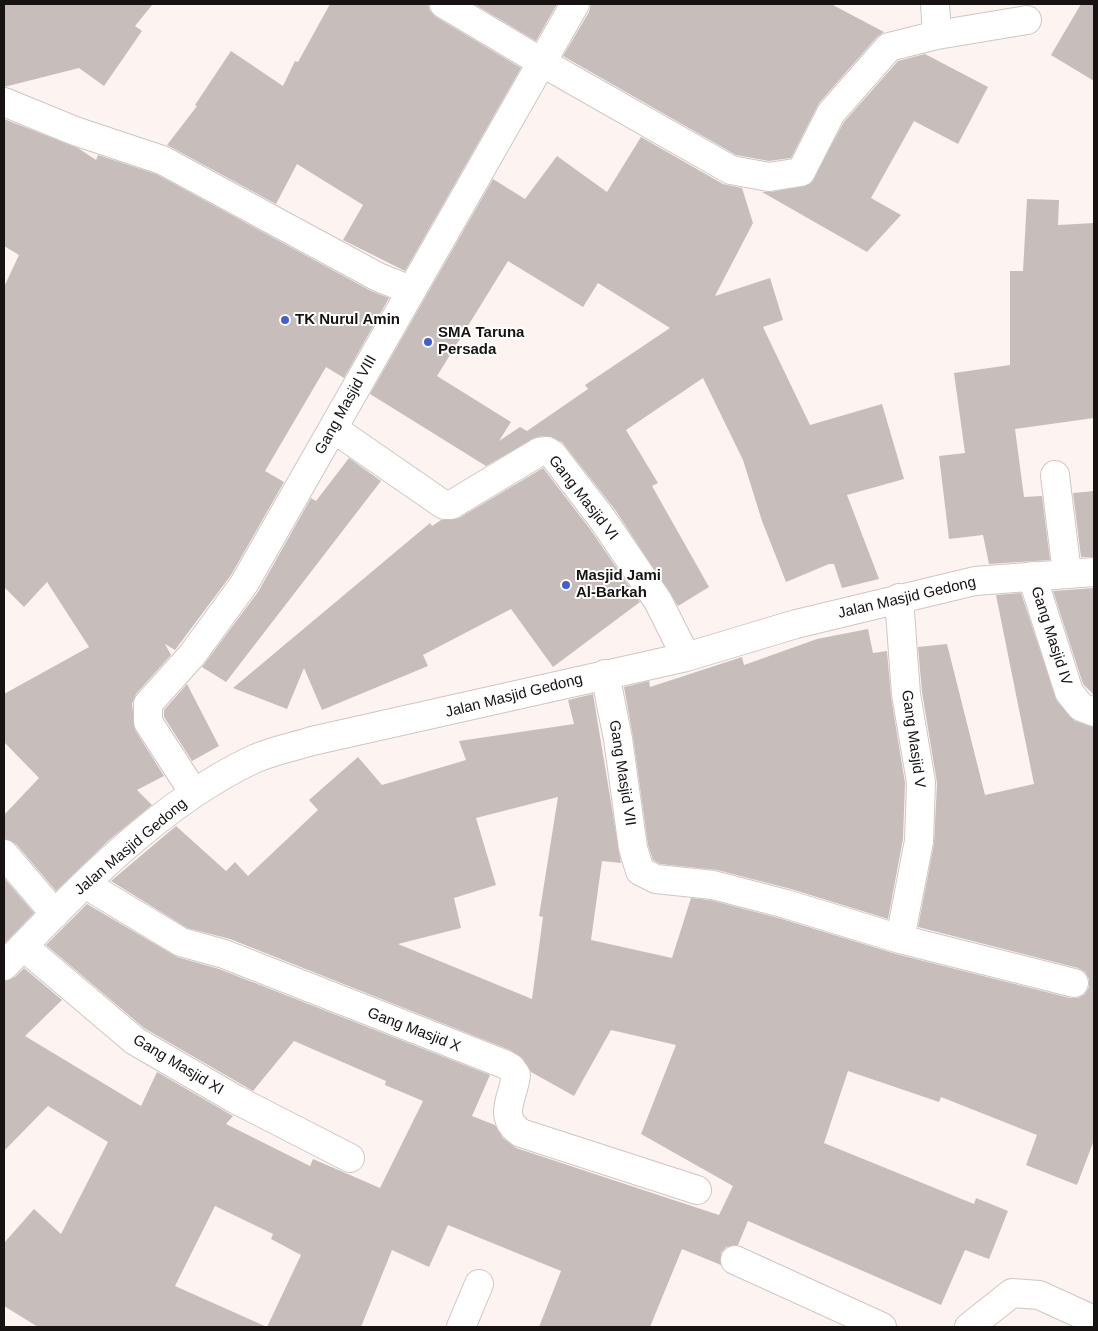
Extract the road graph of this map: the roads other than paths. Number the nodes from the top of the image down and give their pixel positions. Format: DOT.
graph roads {
  1 [pos="444,4"];
  2 [pos="575,4"];
  3 [pos="935,4"];
  4 [pos="1027,20"];
  5 [pos="937,34"];
  6 [pos="543,63"];
  7 [pos="4,102"];
  8 [pos="410,290"];
  9 [pos="334,429"];
  10 [pos="1054,475"];
  11 [pos="1094,572"];
  12 [pos="1067,573"];
  13 [pos="1032,576"];
  14 [pos="899,598"];
  15 [pos="686,657"];
  16 [pos="604,674"];
  17 [pos="1094,712"];
  18 [pos="194,793"];
  19 [pos="4,854"];
  20 [pos="85,884"];
  21 [pos="54,914"];
  22 [pos="900,939"];
  23 [pos="23,946"];
  24 [pos="4,966"];
  25 [pos="1074,983"];
  26 [pos="350,1158"];
  27 [pos="697,1190"];
  28 [pos="735,1260"];
  29 [pos="479,1284"];
  30 [pos="1094,1320"];
  31 [pos="461,1327"];
  32 [pos="882,1327"];
  33 [pos="969,1327"];
  1 -- 6 [label="street"];
  2 -- 6 [label="street, Gang Masjid VIII"];
  3 -- 5 [label="street"];
  4 -- 5 [label="street"];
  5 -- 6 [label="street"];
  6 -- 8 [label="street, Gang Masjid VIII"];
  7 -- 8 [label="street"];
  8 -- 9 [label="street, Gang Masjid VIII"];
  9 -- 15 [label="street, Gang Masjid VI"];
  9 -- 18 [label="street, Gang Masjid VIII"];
  10 -- 12 [label="street"];
  11 -- 12 [label="street, Jalan Masjid Gedong"];
  12 -- 13 [label="street, Jalan Masjid Gedong"];
  13 -- 14 [label="street, Jalan Masjid Gedong"];
  13 -- 17 [label="street, Gang Masjid IV"];
  14 -- 15 [label="street, Jalan Masjid Gedong"];
  14 -- 22 [label="street, Gang Masjid V"];
  15 -- 16 [label="street, Jalan Masjid Gedong"];
  16 -- 18 [label="street, Jalan Masjid Gedong"];
  16 -- 22 [label="street, Gang Masjid VII"];
  18 -- 20 [label="street, Jalan Masjid Gedong"];
  19 -- 21 [label="street"];
  20 -- 21 [label="street, Jalan Masjid Gedong"];
  20 -- 27 [label="street, Gang Masjid X"];
  21 -- 23 [label="street, Jalan Masjid Gedong"];
  22 -- 25 [label="street"];
  23 -- 24 [label="street, Jalan Masjid Gedong"];
  23 -- 26 [label="street, Gang Masjid XI"];
  28 -- 32 [label="street"];
  29 -- 31 [label="street"];
  30 -- 33 [label="street"];
}
